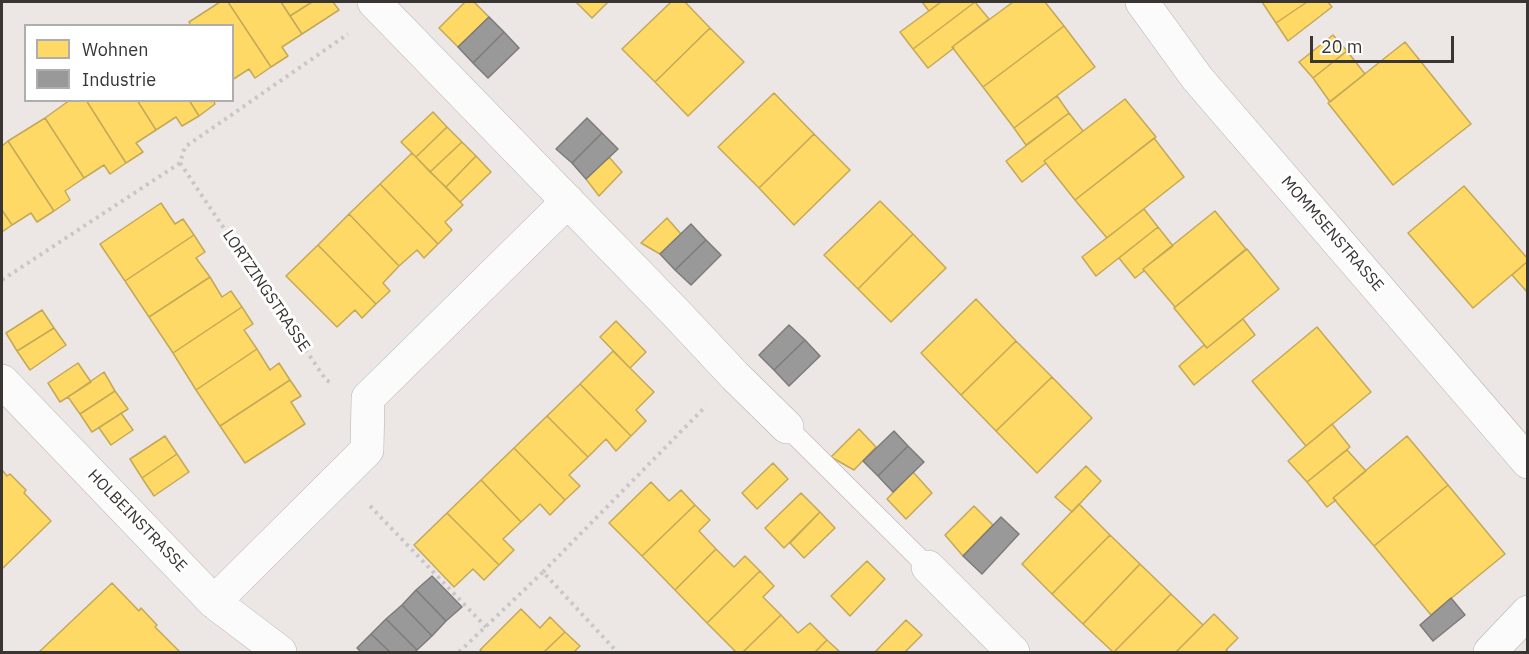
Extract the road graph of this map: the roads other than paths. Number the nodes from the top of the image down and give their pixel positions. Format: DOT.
graph roads {
  1 [pos="1142,2"];
  2 [pos="377,6"];
  3 [pos="568,201"];
  4 [pos="2,381"];
  5 [pos="787,427"];
  6 [pos="1527,462"];
  7 [pos="928,567"];
  8 [pos="214,602"];
  9 [pos="1527,612"];
  10 [pos="280,652"];
  11 [pos="1013,652"];
  12 [pos="1490,652"];
  1 -- 6 [label="street, MOMMSENSTRASSE"];
  2 -- 3 [label="street"];
  3 -- 5 [label="street"];
  3 -- 8 [label="street"];
  4 -- 8 [label="street, HOLBEINSTRASSE"];
  5 -- 7 [label="lane"];
  7 -- 11 [label="street"];
  8 -- 10 [label="street, HOLBEINSTRASSE"];
  9 -- 12 [label="street"];
}
